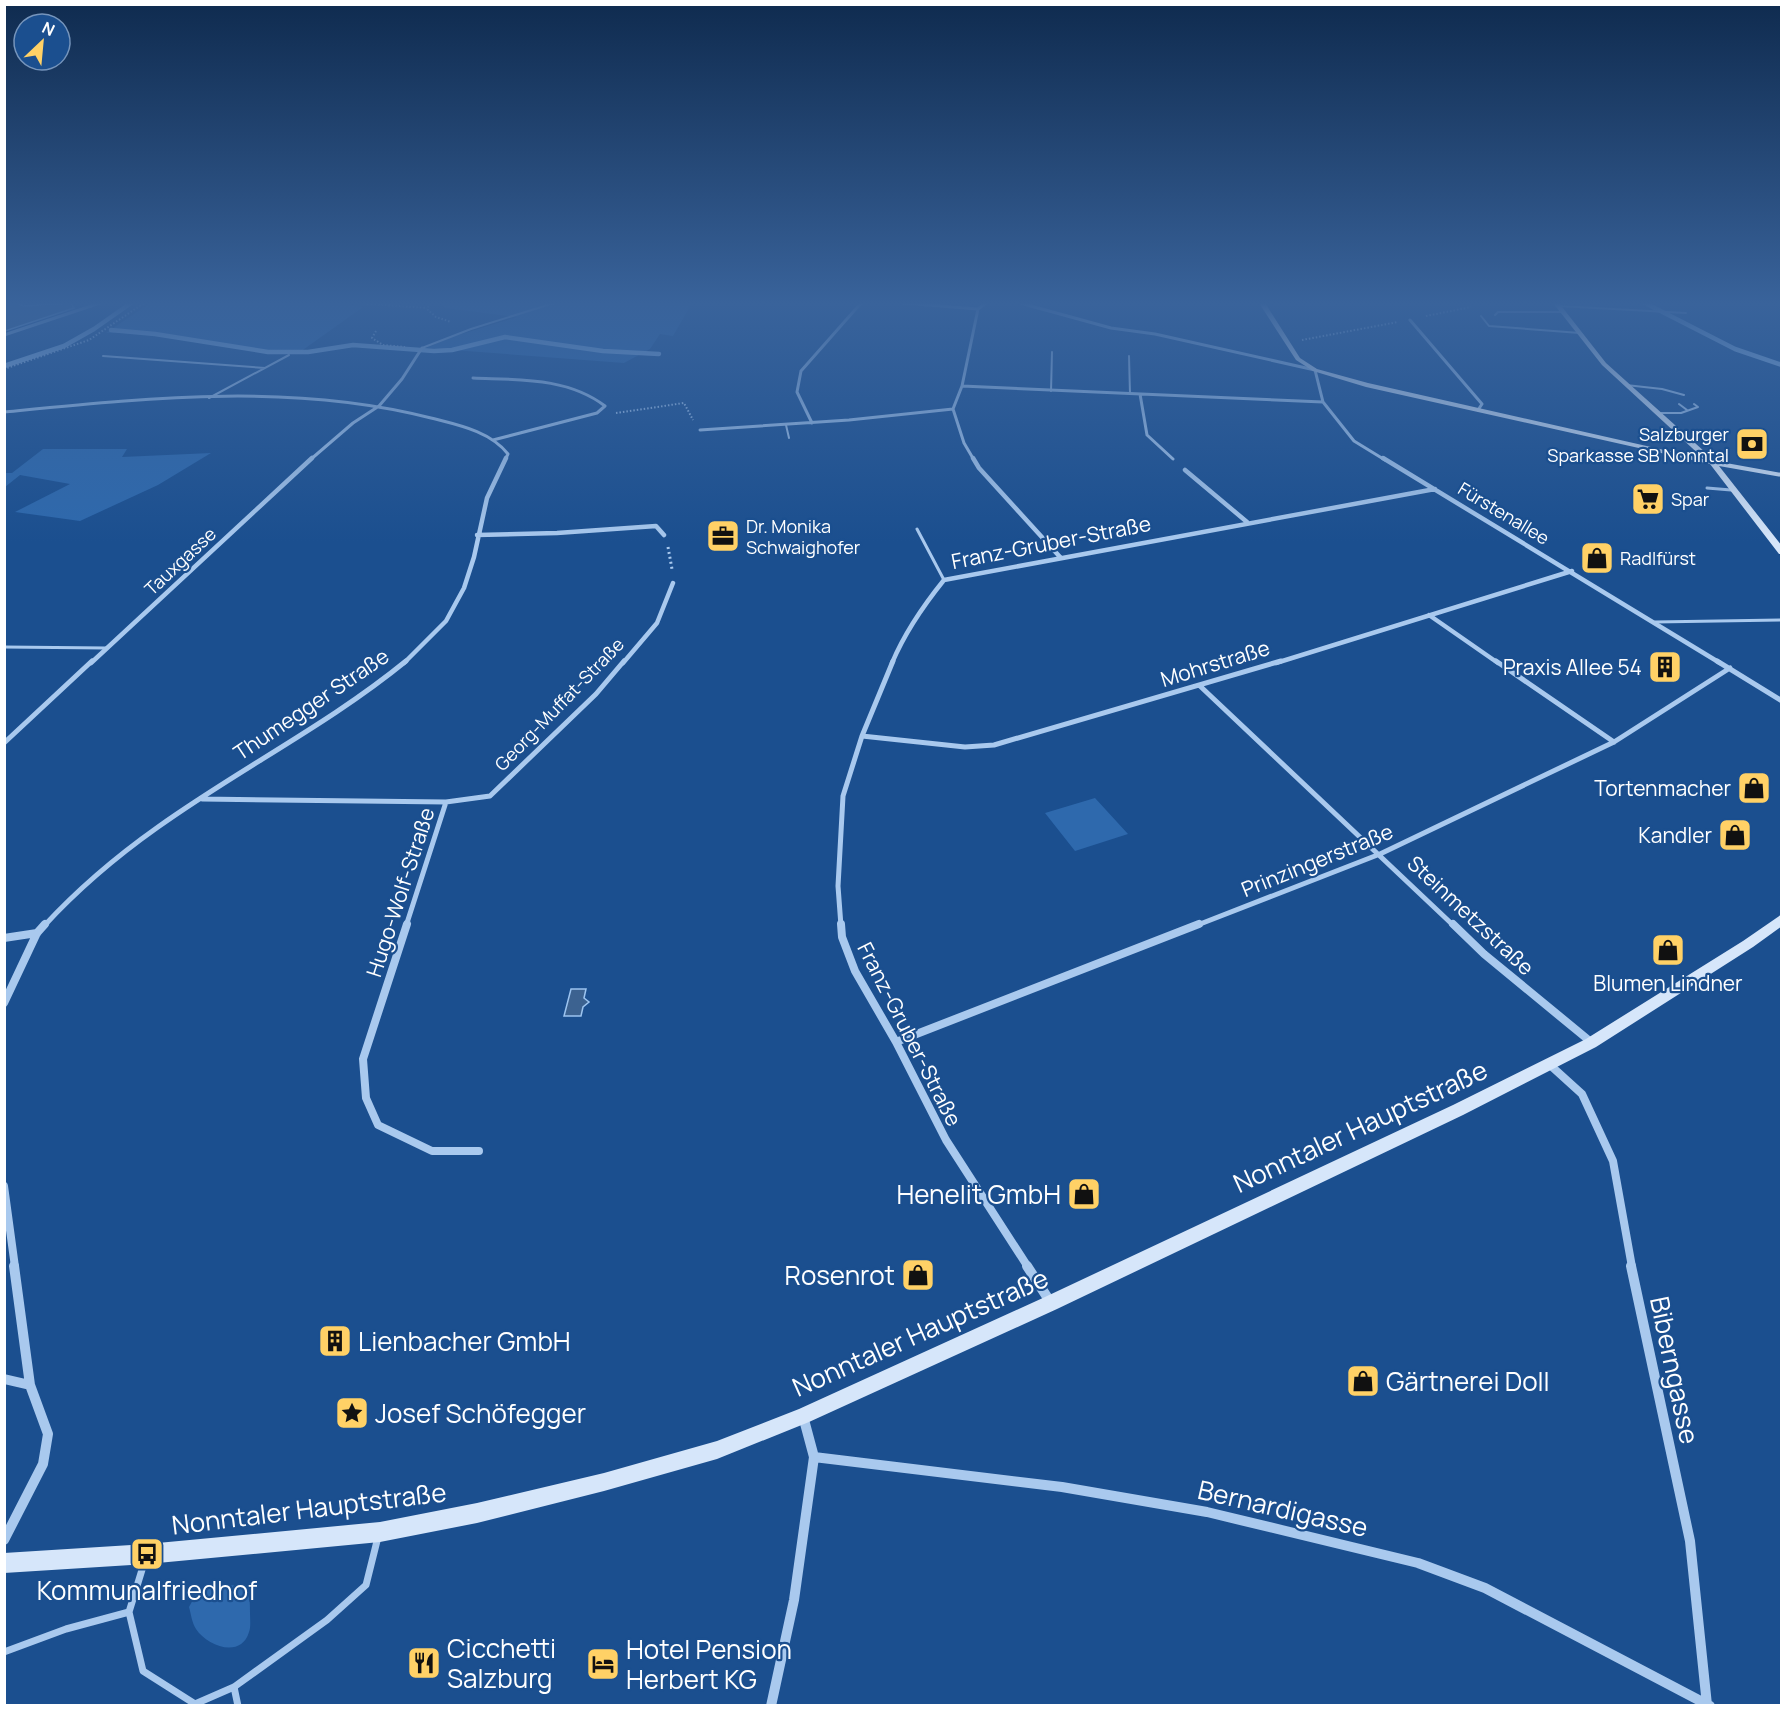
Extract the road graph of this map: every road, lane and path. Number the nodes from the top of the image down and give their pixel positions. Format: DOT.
graph roads {
  1 [pos="237,383"];
  2 [pos="399,383"];
  3 [pos="535,383"];
  4 [pos="799,383"];
  5 [pos="963,383"];
  6 [pos="1051,383"];
  7 [pos="1130,383"];
  8 [pos="1318,383"];
  9 [pos="1361,383"];
  10 [pos="1464,383"];
  11 [pos="1623,383"];
  12 [pos="1625,385"];
  13 [pos="962,386"];
  14 [pos="1662,389"];
  15 [pos="1051,391"];
  16 [pos="1130,394"];
  17 [pos="1140,394"];
  18 [pos="1669,394"];
  19 [pos="1684,395"];
  20 [pos="209,398"];
  21 [pos="1323,402"];
  22 [pos="684,403"];
  23 [pos="1679,404"];
  24 [pos="1694,404"];
  25 [pos="379,406"];
  26 [pos="953,409"];
  27 [pos="1478,410"];
  28 [pos="1687,410"];
  29 [pos="4,412"];
  30 [pos="1661,413"];
  31 [pos="597,414"];
  32 [pos="812,423"];
  33 [pos="786,424"];
  34 [pos="700,430"];
  35 [pos="789,438"];
  36 [pos="493,440"];
  37 [pos="1173,459"];
  38 [pos="1710,461"];
  39 [pos="1185,470"];
  40 [pos="1782,475"];
  41 [pos="1707,488"];
  42 [pos="1435,489"];
  43 [pos="1731,490"];
  44 [pos="1247,522"];
  45 [pos="917,529"];
  46 [pos="477,535"];
  47 [pos="664,535"];
  48 [pos="1782,552"];
  49 [pos="1060,557"];
  50 [pos="1572,571"];
  51 [pos="944,579"];
  52 [pos="673,584"];
  53 [pos="1428,615"];
  54 [pos="1782,620"];
  55 [pos="1655,622"];
  56 [pos="4,647"];
  57 [pos="106,648"];
  58 [pos="1730,668"];
  59 [pos="1200,686"];
  60 [pos="1782,701"];
  61 [pos="862,736"];
  62 [pos="1614,742"];
  63 [pos="4,743"];
  64 [pos="202,800"];
  65 [pos="446,802"];
  66 [pos="1380,854"];
  67 [pos="1782,920"];
  68 [pos="37,933"];
  69 [pos="4,938"];
  70 [pos="4,1003"];
  71 [pos="896,1042"];
  72 [pos="1591,1043"];
  73 [pos="1550,1065"];
  74 [pos="479,1151"];
  75 [pos="4,1186"];
  76 [pos="1051,1303"];
  77 [pos="4,1379"];
  78 [pos="30,1385"];
  79 [pos="803,1416"];
  80 [pos="814,1457"];
  81 [pos="380,1532"];
  82 [pos="4,1540"];
  83 [pos="147,1554"];
  84 [pos="4,1563"];
  85 [pos="129,1612"];
  86 [pos="4,1652"];
  87 [pos="234,1687"];
  88 [pos="1708,1705"];
  89 [pos="237,1706"];
  90 [pos="771,1706"];
  1 -- 20 [label="lane"];
  2 -- 25 [label="street, Tauxgasse"];
  3 -- 31 [label="street"];
  4 -- 32 [label="street"];
  5 -- 13 [label="street"];
  6 -- 15 [label="lane"];
  7 -- 16 [label="lane"];
  8 -- 21 [label="street, Fürstenallee"];
  9 -- 27 [label="main road"];
  10 -- 27 [label="street"];
  11 -- 12 [label="main road"];
  12 -- 14 [label="lane"];
  12 -- 30 [label="main road"];
  13 -- 15 [label="street"];
  13 -- 26 [label="street"];
  14 -- 18 [label="lane"];
  14 -- 19 [label="lane"];
  15 -- 16 [label="street"];
  16 -- 17 [label="street"];
  17 -- 21 [label="street"];
  17 -- 37 [label="street"];
  20 -- 25 [label="street"];
  20 -- 29 [label="street"];
  21 -- 42 [label="street, Fürstenallee"];
  22 -- 31 [label="path"];
  23 -- 28 [label="lane"];
  24 -- 28 [label="lane"];
  25 -- 36 [label="street"];
  25 -- 57 [label="street, Tauxgasse"];
  26 -- 32 [label="street"];
  26 -- 49 [label="street"];
  27 -- 38 [label="main road"];
  28 -- 30 [label="lane"];
  30 -- 38 [label="main road"];
  31 -- 36 [label="street"];
  32 -- 33 [label="street"];
  33 -- 34 [label="street"];
  33 -- 35 [label="lane"];
  36 -- 46 [label="street, Thumegger Straße"];
  38 -- 40 [label="main road"];
  38 -- 43 [label="main road"];
  39 -- 44 [label="street"];
  41 -- 43 [label="lane"];
  42 -- 44 [label="street, Franz-Gruber-Straße"];
  42 -- 50 [label="street, Fürstenallee"];
  43 -- 48 [label="main road"];
  44 -- 49 [label="street, Franz-Gruber-Straße"];
  45 -- 51 [label="lane"];
  46 -- 47 [label="street"];
  46 -- 64 [label="street, Thumegger Straße"];
  47 -- 52 [label="path"];
  49 -- 51 [label="street, Franz-Gruber-Straße"];
  50 -- 53 [label="street, Mohrstraße"];
  50 -- 55 [label="street, Fürstenallee"];
  51 -- 61 [label="street, Franz-Gruber-Straße"];
  52 -- 65 [label="street, Georg-Muffat-Straße"];
  53 -- 59 [label="street, Mohrstraße"];
  53 -- 62 [label="street"];
  54 -- 55 [label="lane"];
  55 -- 58 [label="street, Fürstenallee"];
  56 -- 57 [label="lane"];
  57 -- 63 [label="street, Tauxgasse"];
  58 -- 60 [label="street, Fürstenallee"];
  58 -- 62 [label="street, Prinzingerstraße"];
  59 -- 61 [label="street, Mohrstraße"];
  59 -- 66 [label="street, Steinmetzstraße"];
  61 -- 71 [label="street, Franz-Gruber-Straße"];
  62 -- 66 [label="street, Prinzingerstraße"];
  64 -- 65 [label="street, Hugo-Wolf-Straße"];
  64 -- 68 [label="street, Thumegger Straße"];
  65 -- 74 [label="street, Hugo-Wolf-Straße"];
  66 -- 71 [label="street, Prinzingerstraße"];
  66 -- 72 [label="street, Steinmetzstraße"];
  67 -- 72 [label="main road, Nonntaler Hauptstraße"];
  68 -- 69 [label="street"];
  68 -- 70 [label="street, Thumegger Straße"];
  71 -- 76 [label="street, Franz-Gruber-Straße"];
  72 -- 73 [label="main road, Nonntaler Hauptstraße"];
  73 -- 76 [label="main road, Nonntaler Hauptstraße"];
  73 -- 88 [label="street, Biberngasse"];
  75 -- 78 [label="street"];
  76 -- 79 [label="main road, Nonntaler Hauptstraße"];
  77 -- 78 [label="street"];
  78 -- 82 [label="street"];
  79 -- 80 [label="street"];
  79 -- 81 [label="main road, Nonntaler Hauptstraße"];
  80 -- 88 [label="street, Bernardigasse"];
  80 -- 90 [label="street"];
  81 -- 83 [label="main road, Nonntaler Hauptstraße"];
  81 -- 87 [label="lane"];
  83 -- 84 [label="main road, Nonntaler Hauptstraße"];
  83 -- 85 [label="lane"];
  85 -- 86 [label="lane"];
  85 -- 87 [label="lane"];
  87 -- 89 [label="lane"];
}
